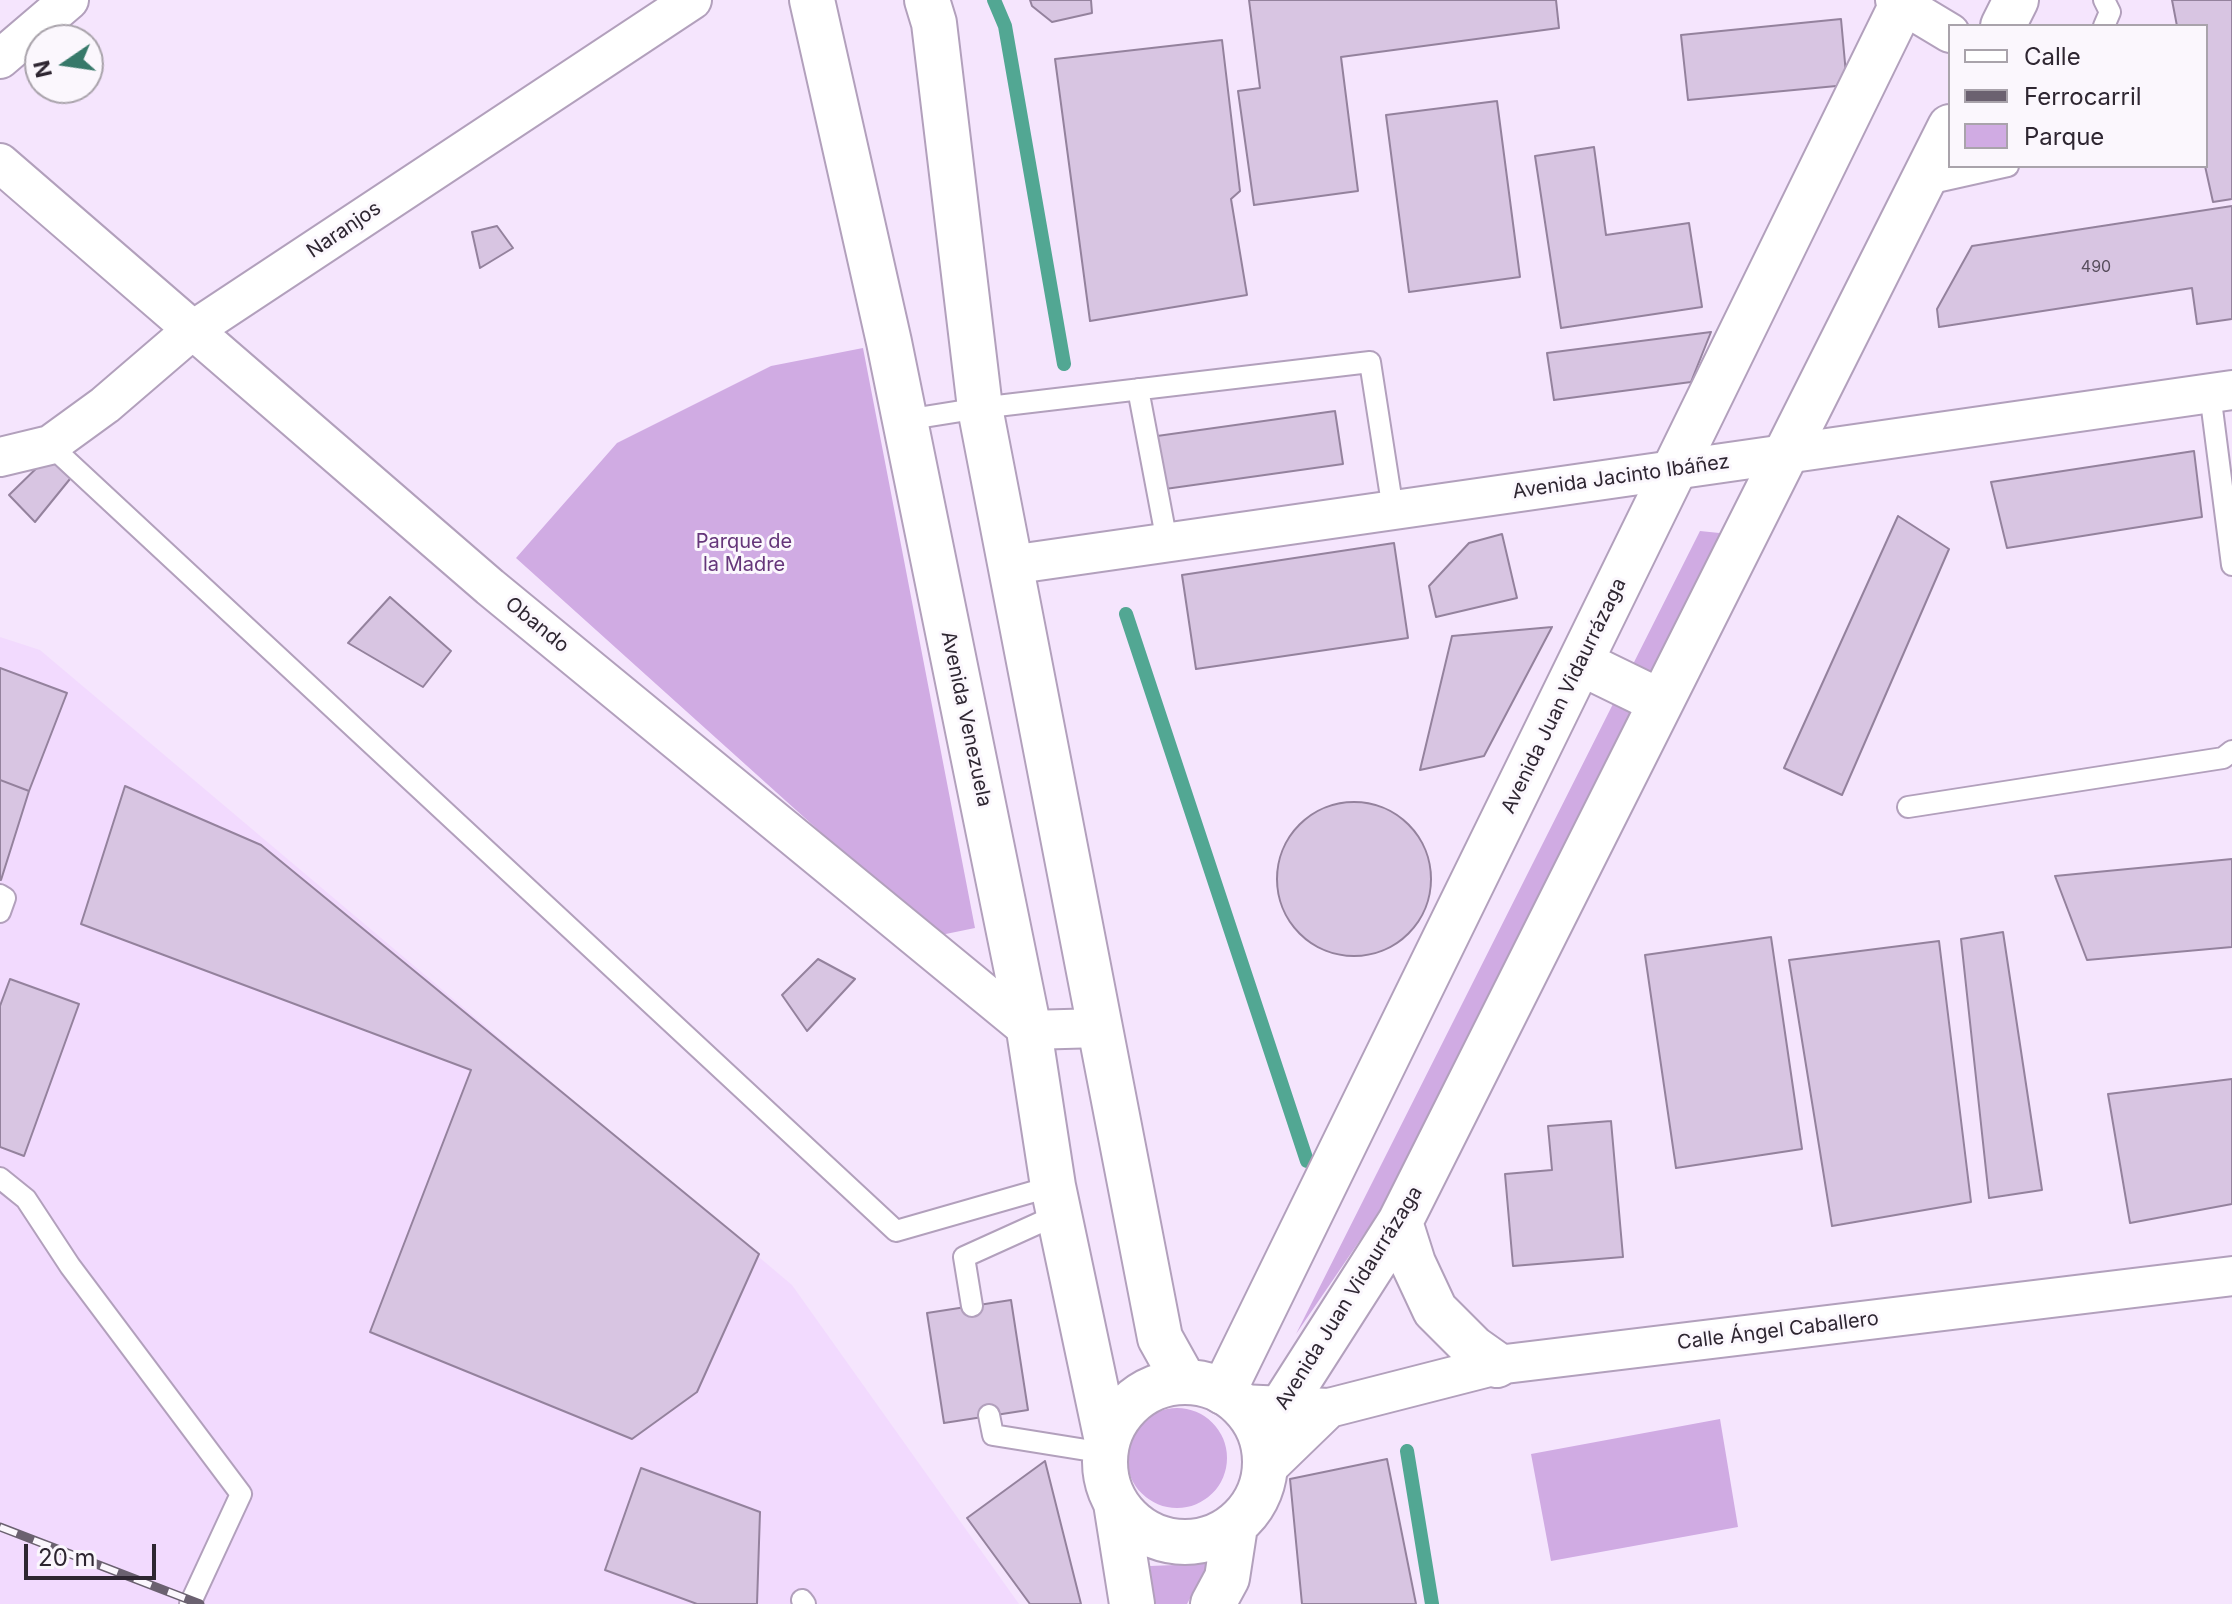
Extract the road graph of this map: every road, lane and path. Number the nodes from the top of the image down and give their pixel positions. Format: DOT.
graph roads {
  1 [pos="69,0"];
  2 [pos="692,0"];
  3 [pos="812,0"];
  4 [pos="927,0"];
  5 [pos="2016,0"];
  6 [pos="2104,0"];
  7 [pos="1900,1"];
  8 [pos="2004,24"];
  9 [pos="2105,24"];
  10 [pos="1948,32"];
  11 [pos="0,59"];
  12 [pos="1948,131"];
  13 [pos="0,163"];
  14 [pos="1999,168"];
  15 [pos="1919,186"];
  16 [pos="190,332"];
  17 [pos="1138,389"];
  18 [pos="2221,391"];
  19 [pos="980,408"];
  20 [pos="905,420"];
  21 [pos="50,445"];
  22 [pos="1787,453"];
  23 [pos="0,457"];
  24 [pos="1676,470"];
  25 [pos="1393,510"];
  26 [pos="1167,542"];
  27 [pos="1010,565"];
  28 [pos="2232,565"];
  29 [pos="1581,663"];
  30 [pos="1661,702"];
  31 [pos="2232,751"];
  32 [pos="1908,807"];
  33 [pos="0,895"];
  34 [pos="0,912"];
  35 [pos="1100,1028"];
  36 [pos="1029,1030"];
  37 [pos="0,1178"];
  38 [pos="1056,1200"];
  39 [pos="1400,1222"];
  40 [pos="2232,1276"];
  41 [pos="972,1306"];
  42 [pos="1497,1365"];
  43 [pos="1329,1408"];
  44 [pos="989,1415"];
  45 [pos="1243,1415"];
  46 [pos="1106,1447"];
  47 [pos="1116,1503"];
  48 [pos="1235,1526"];
  49 [pos="190,1604"];
  50 [pos="1132,1604"];
  51 [pos="1213,1604"];
  1 -- 11 [label="street"];
  2 -- 16 [label="street, Naranjos"];
  3 -- 20 [label="main road, Avenida Venezuela"];
  4 -- 19 [label="main road"];
  5 -- 8 [label="main road"];
  6 -- 9 [label="lane"];
  7 -- 10 [label="street"];
  7 -- 24 [label="main road, Avenida Juan Vidaurrázaga"];
  12 -- 15 [label="main road, Avenida Juan Vidaurrázaga"];
  13 -- 16 [label="street, Obando"];
  14 -- 15 [label="lane"];
  15 -- 22 [label="main road, Avenida Juan Vidaurrázaga"];
  16 -- 21 [label="street, Naranjos"];
  16 -- 36 [label="street, Obando"];
  17 -- 19 [label="lane"];
  17 -- 25 [label="lane"];
  17 -- 26 [label="lane"];
  18 -- 22 [label="street, Avenida Jacinto Ibáñez"];
  18 -- 28 [label="lane"];
  19 -- 20 [label="lane"];
  19 -- 27 [label="main road"];
  20 -- 36 [label="main road, Avenida Venezuela"];
  21 -- 23 [label="street, Naranjos"];
  21 -- 38 [label="lane"];
  22 -- 24 [label="street, Avenida Jacinto Ibáñez"];
  22 -- 30 [label="main road, Avenida Juan Vidaurrázaga"];
  24 -- 25 [label="street, Avenida Jacinto Ibáñez"];
  24 -- 29 [label="main road, Avenida Juan Vidaurrázaga"];
  25 -- 26 [label="street, Avenida Jacinto Ibáñez"];
  26 -- 27 [label="street, Avenida Jacinto Ibáñez"];
  27 -- 35 [label="main road"];
  29 -- 30 [label="main road"];
  29 -- 45 [label="main road, Avenida Juan Vidaurrázaga"];
  30 -- 39 [label="main road, Avenida Juan Vidaurrázaga"];
  31 -- 32 [label="lane"];
  33 -- 34 [label="lane"];
  35 -- 36 [label="street"];
  35 -- 45 [label="main road"];
  36 -- 38 [label="main road, Avenida Venezuela"];
  37 -- 49 [label="lane"];
  38 -- 41 [label="lane"];
  38 -- 46 [label="main road, Avenida Venezuela"];
  39 -- 42 [label="main road"];
  39 -- 45 [label="main road, Avenida Juan Vidaurrázaga"];
  40 -- 42 [label="street, Calle Ángel Caballero"];
  42 -- 43 [label="street, Calle Ángel Caballero"];
  43 -- 45 [label="street, Calle Ángel Caballero"];
  43 -- 45 [label="street, Calle Ángel Caballero"];
  44 -- 46 [label="lane"];
  45 -- 46 [label="main road"];
  45 -- 48 [label="main road"];
  46 -- 47 [label="main road"];
  47 -- 48 [label="main road"];
  47 -- 50 [label="main road"];
  48 -- 51 [label="main road"];
}
